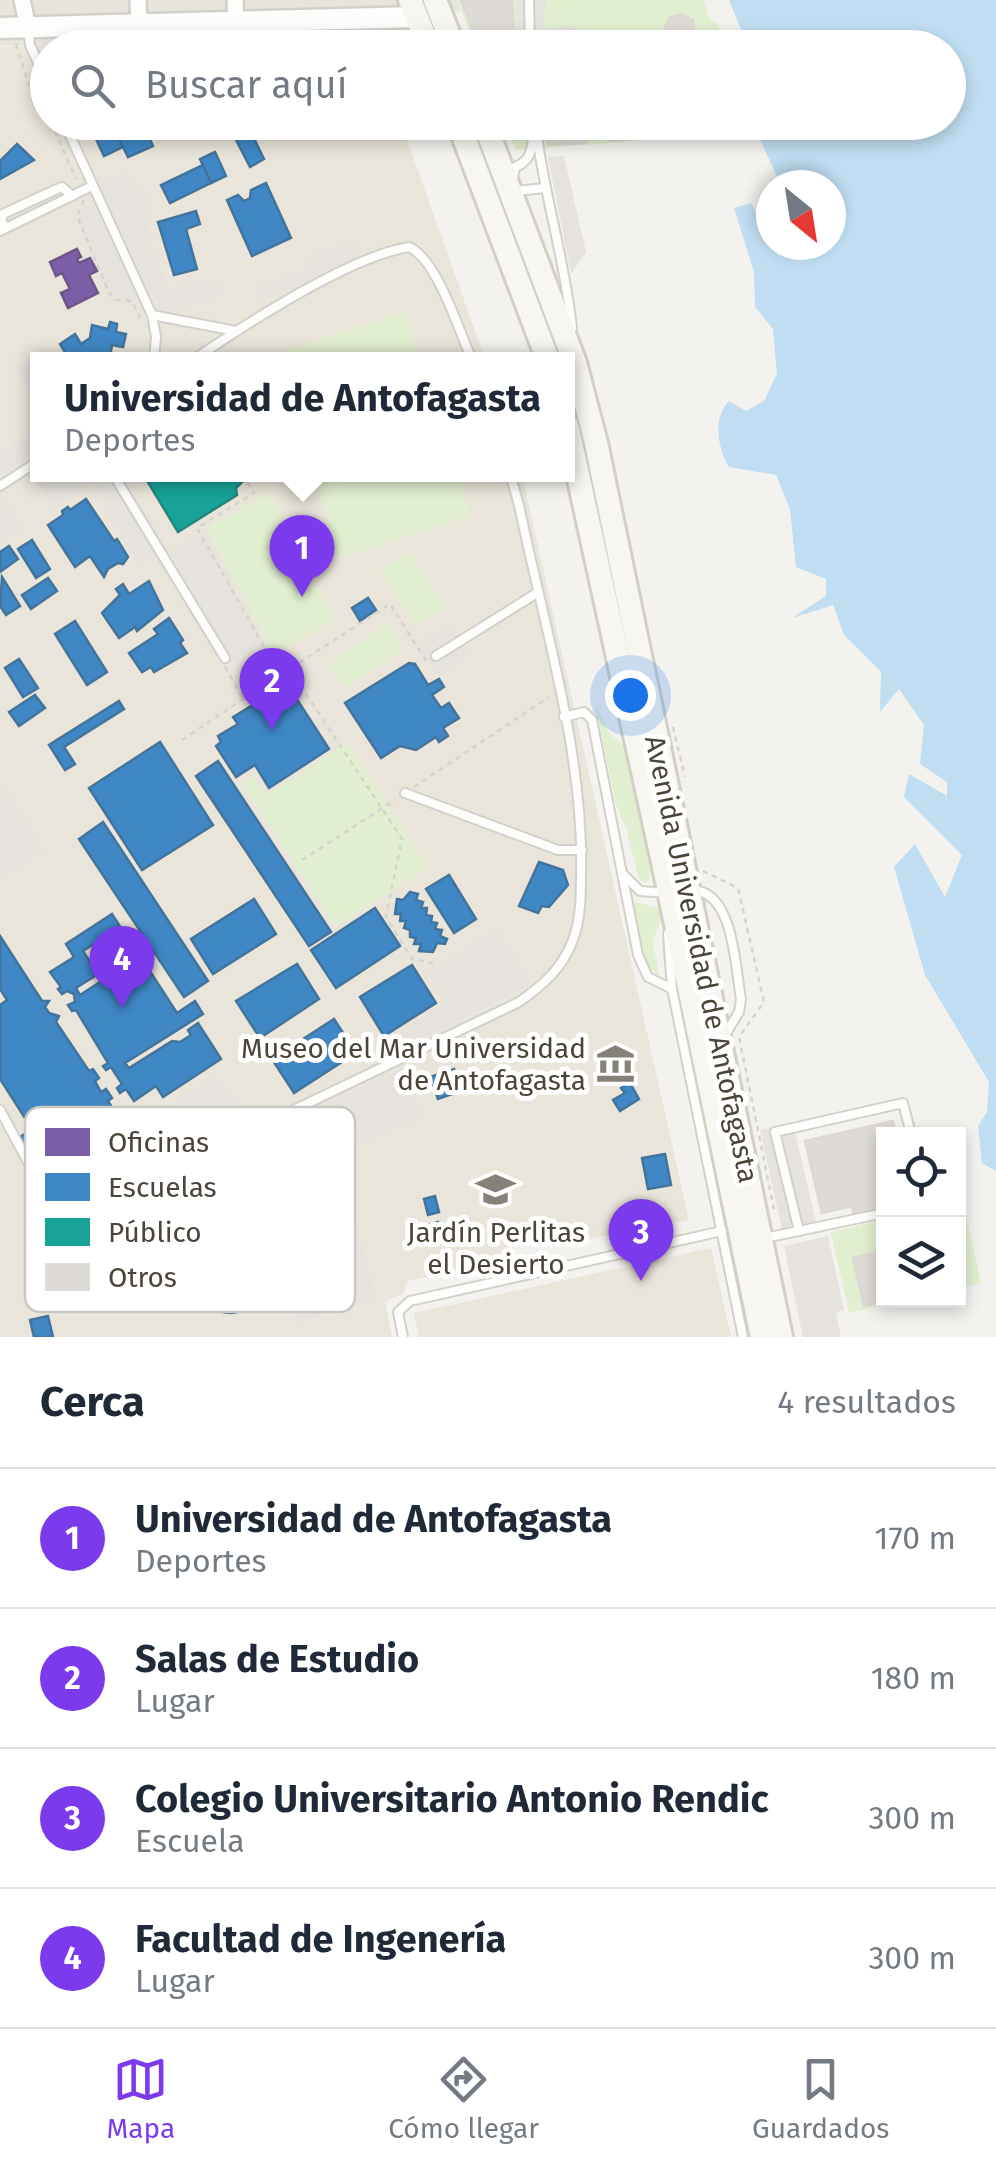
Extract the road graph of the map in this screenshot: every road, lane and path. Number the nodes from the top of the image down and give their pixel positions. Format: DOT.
graph roads {
  1 [pos="22,0"];
  2 [pos="138,0"];
  3 [pos="435,0"];
  4 [pos="528,0"];
  5 [pos="413,8"];
  6 [pos="376,9"];
  7 [pos="236,11"];
  8 [pos="139,24"];
  9 [pos="0,28"];
  10 [pos="44,30"];
  11 [pos="447,30"];
  12 [pos="529,30"];
  13 [pos="28,31"];
  14 [pos="30,36"];
  15 [pos="30,88"];
  16 [pos="59,140"];
  17 [pos="72,140"];
  18 [pos="465,140"];
  19 [pos="491,140"];
  20 [pos="532,140"];
  21 [pos="538,140"];
  22 [pos="92,186"];
  23 [pos="546,188"];
  24 [pos="82,191"];
  25 [pos="511,191"];
  26 [pos="488,200"];
  27 [pos="3,229"];
  28 [pos="152,315"];
  29 [pos="144,324"];
  30 [pos="236,331"];
  31 [pos="155,352"];
  32 [pos="205,352"];
  33 [pos="468,352"];
  34 [pos="545,352"];
  35 [pos="572,352"];
  36 [pos="575,352"];
  37 [pos="575,353"];
  38 [pos="576,362"];
  39 [pos="575,458"];
  40 [pos="30,467"];
  41 [pos="118,482"];
  42 [pos="247,482"];
  43 [pos="512,482"];
  44 [pos="0,486"];
  45 [pos="537,594"];
  46 [pos="436,656"];
  47 [pos="226,658"];
  48 [pos="290,668"];
  49 [pos="280,674"];
  50 [pos="559,691"];
  51 [pos="564,717"];
  52 [pos="182,740"];
  53 [pos="405,793"];
  54 [pos="383,808"];
  55 [pos="582,850"];
  56 [pos="302,860"];
  57 [pos="624,875"];
  58 [pos="679,892"];
  59 [pos="433,964"];
  60 [pos="672,989"];
  61 [pos="300,1107"];
  62 [pos="0,1110"];
  63 [pos="908,1127"];
  64 [pos="25,1157"];
  65 [pos="876,1215"];
  66 [pos="722,1231"];
  67 [pos="799,1231"];
  68 [pos="761,1239"];
  69 [pos="403,1337"];
  70 [pos="744,1337"];
  71 [pos="762,1337"];
  72 [pos="781,1337"];
  1 -- 13 [label="street"];
  2 -- 8 [label="street"];
  3 -- 11 [label="main road"];
  4 -- 12 [label="lane"];
  5 -- 6 [label="street"];
  6 -- 7 [label="street"];
  7 -- 8 [label="street"];
  8 -- 10 [label="street"];
  9 -- 13 [label="street"];
  13 -- 14 [label="lane"];
  13 -- 15 [label="path"];
  16 -- 24 [label="path"];
  17 -- 22 [label="lane"];
  18 -- 26 [label="main road"];
  19 -- 25 [label="main road, Avenida Universidad de Antofagasta"];
  20 -- 25 [label="lane"];
  21 -- 23 [label="lane"];
  22 -- 24 [label="lane"];
  22 -- 28 [label="lane"];
  23 -- 25 [label="lane"];
  23 -- 36 [label="lane"];
  24 -- 27 [label="lane"];
  24 -- 29 [label="path"];
  25 -- 26 [label="lane"];
  25 -- 35 [label="main road, Avenida Universidad de Antofagasta"];
  26 -- 34 [label="main road"];
  28 -- 30 [label="lane"];
  28 -- 31 [label="lane"];
  30 -- 32 [label="lane"];
  30 -- 33 [label="lane"];
  37 -- 38 [label="lane"];
  38 -- 58 [label="main road, Avenida Universidad de Antofagasta"];
  39 -- 58 [label="main road, Avenida Universidad de Antofagasta"];
  40 -- 44 [label="lane"];
  41 -- 47 [label="lane"];
  42 -- 49 [label="path"];
  43 -- 45 [label="lane"];
  45 -- 46 [label="lane"];
  45 -- 50 [label="lane"];
  46 -- 48 [label="path"];
  48 -- 49 [label="path"];
  48 -- 54 [label="path"];
  49 -- 52 [label="path"];
  50 -- 51 [label="lane"];
  50 -- 53 [label="path"];
  51 -- 55 [label="lane"];
  51 -- 57 [label="lane"];
  53 -- 54 [label="path"];
  53 -- 55 [label="lane"];
  54 -- 56 [label="path"];
  54 -- 59 [label="path"];
  55 -- 61 [label="lane"];
  57 -- 58 [label="lane"];
  57 -- 60 [label="lane"];
  58 -- 60 [label="lane"];
  58 -- 68 [label="main road, Avenida Universidad de Antofagasta"];
  58 -- 71 [label="main road, Avenida Universidad de Antofagasta"];
  60 -- 66 [label="lane"];
  62 -- 64 [label="lane"];
  63 -- 67 [label="lane"];
  65 -- 67 [label="lane"];
  66 -- 69 [label="lane"];
  66 -- 70 [label="lane"];
  67 -- 68 [label="lane"];
  68 -- 72 [label="main road, Avenida Universidad de Antofagasta"];
}
